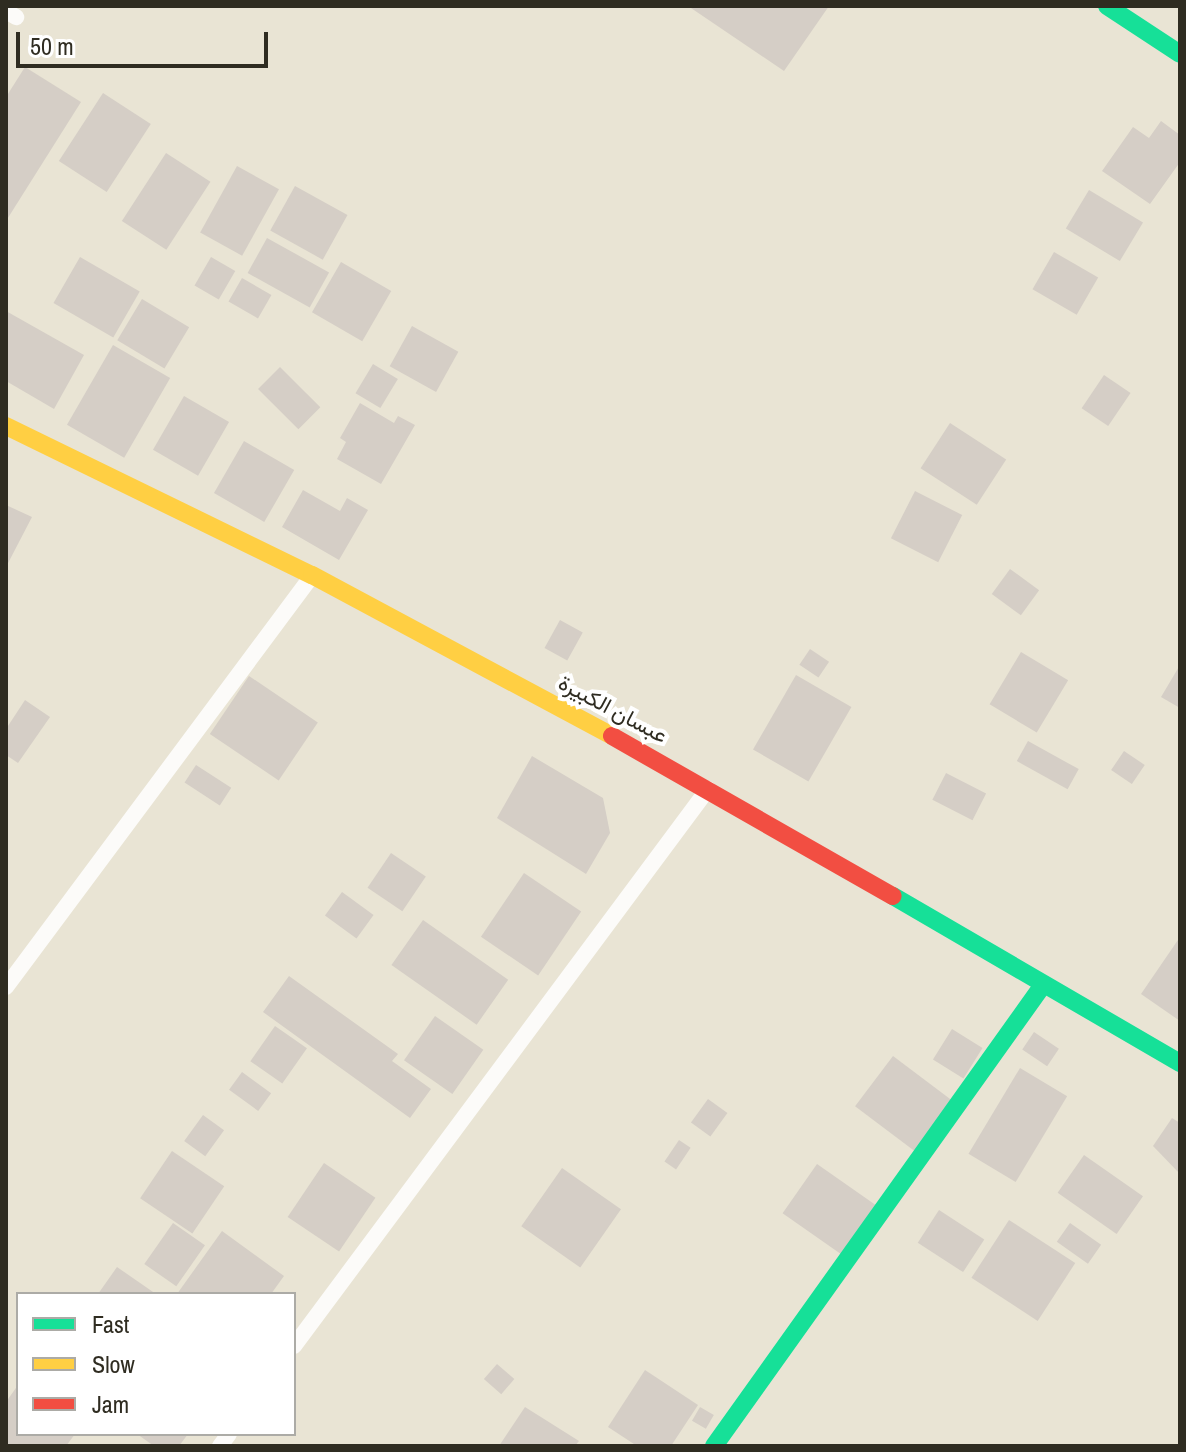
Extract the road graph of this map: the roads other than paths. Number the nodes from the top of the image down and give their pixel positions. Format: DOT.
graph roads {
  1 [pos="1110,7"];
  2 [pos="1180,54"];
  3 [pos="6,426"];
  4 [pos="312,575"];
  5 [pos="709,788"];
  6 [pos="1043,985"];
  7 [pos="6,987"];
  8 [pos="1180,1063"];
  9 [pos="296,1343"];
  10 [pos="714,1446"];
  1 -- 2 [label="main road"];
  3 -- 4 [label="main road, عبسان الكبيرة"];
  4 -- 5 [label="main road, عبسان الكبيرة"];
  4 -- 7 [label="lane"];
  5 -- 6 [label="main road, عبسان الكبيرة"];
  5 -- 9 [label="lane"];
  6 -- 8 [label="main road, عبسان الكبيرة"];
  6 -- 10 [label="main road"];
}
